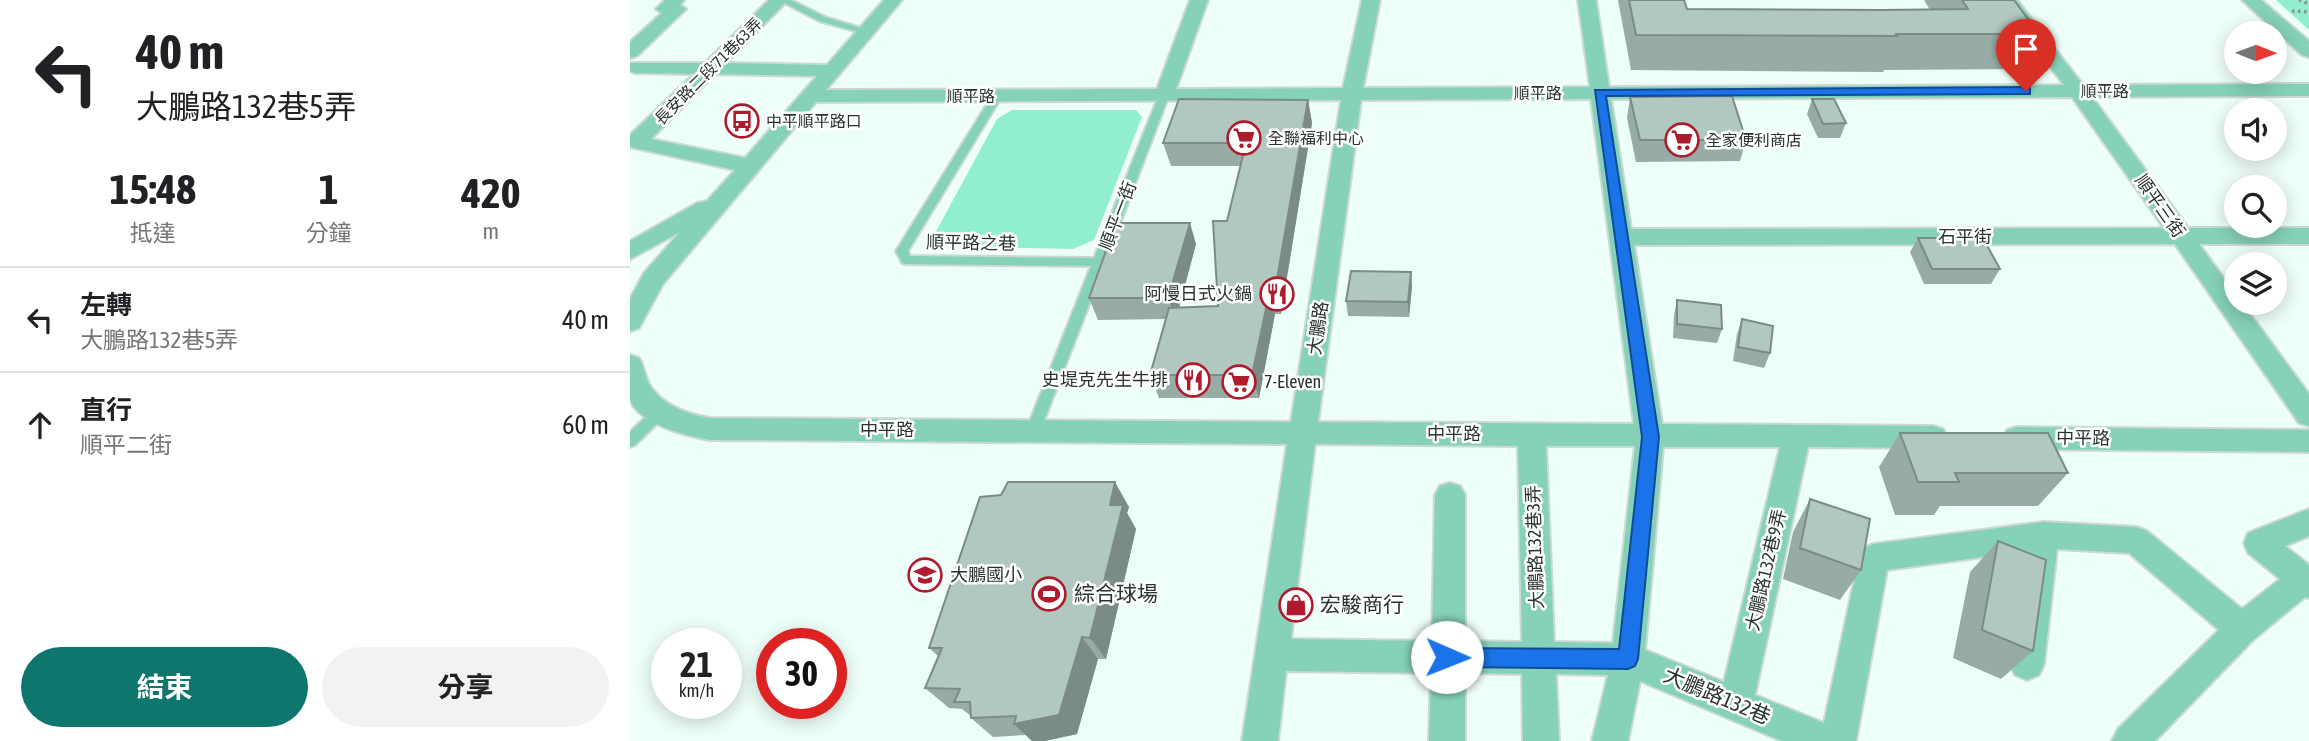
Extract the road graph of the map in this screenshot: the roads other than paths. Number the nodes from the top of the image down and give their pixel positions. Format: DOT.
graph roads {
  1 [pos="675,0"];
  2 [pos="782,0"];
  3 [pos="893,0"];
  4 [pos="1199,0"];
  5 [pos="1371,0"];
  6 [pos="1587,0"];
  7 [pos="2008,0"];
  8 [pos="2251,0"];
  9 [pos="866,31"];
  10 [pos="2309,51"];
  11 [pos="633,60"];
  12 [pos="711,68"];
  13 [pos="832,71"];
  14 [pos="2309,90"];
  15 [pos="2078,91"];
  16 [pos="1600,93"];
  17 [pos="1351,94"];
  18 [pos="1164,95"];
  19 [pos="810,96"];
  20 [pos="997,96"];
  21 [pos="636,146"];
  22 [pos="750,166"];
  23 [pos="721,198"];
  24 [pos="2182,236"];
  25 [pos="2309,236"];
  26 [pos="1621,237"];
  27 [pos="630,251"];
  28 [pos="1101,262"];
  29 [pos="630,322"];
  30 [pos="630,365"];
  31 [pos="658,414"];
  32 [pos="2309,415"];
  33 [pos="1033,431"];
  34 [pos="1303,433"];
  35 [pos="1532,435"];
  36 [pos="1797,435"];
  37 [pos="1650,437"];
  38 [pos="1964,437"];
  39 [pos="1992,437"];
  40 [pos="630,441"];
  41 [pos="2309,441"];
  42 [pos="1450,495"];
  43 [pos="2309,522"];
  44 [pos="2045,535"];
  45 [pos="2306,581"];
  46 [pos="2242,629"];
  47 [pos="1272,655"];
  48 [pos="1447,657"];
  49 [pos="1538,659"];
  50 [pos="1628,659"];
  51 [pos="2027,664"];
  52 [pos="1736,704"];
  53 [pos="1260,741"];
  54 [pos="1447,741"];
  55 [pos="1541,741"];
  56 [pos="1610,741"];
  57 [pos="1825,741"];
  58 [pos="1838,741"];
  59 [pos="2130,741"];
  1 -- 11 [label="street"];
  2 -- 9 [label="lane"];
  2 -- 12 [label="street, 長安路二段˙71巷63弄"];
  3 -- 9 [label="street"];
  4 -- 18 [label="street, 順平一街"];
  5 -- 17 [label="street, 大鵬路"];
  6 -- 16 [label="street"];
  7 -- 15 [label="street, 順平三街"];
  8 -- 10 [label="street"];
  9 -- 13 [label="street"];
  11 -- 12 [label="street"];
  12 -- 13 [label="street"];
  12 -- 21 [label="street, 長安路二段˙71巷63弄"];
  13 -- 19 [label="street"];
  14 -- 15 [label="street, 順平路"];
  15 -- 16 [label="street, 順平路"];
  15 -- 24 [label="street, 順平三街"];
  16 -- 17 [label="street, 順平路"];
  16 -- 26 [label="street"];
  17 -- 18 [label="street, 順平路"];
  17 -- 34 [label="street, 大鵬路"];
  18 -- 20 [label="street, 順平路"];
  18 -- 28 [label="lane, 順平一街"];
  19 -- 20 [label="street, 順平路"];
  19 -- 22 [label="street"];
  20 -- 28 [label="lane, 順平路之巷"];
  21 -- 22 [label="street"];
  22 -- 23 [label="street"];
  23 -- 27 [label="street"];
  23 -- 29 [label="street"];
  24 -- 25 [label="street, 石平街"];
  24 -- 26 [label="street, 石平街"];
  24 -- 32 [label="street, 順平三街"];
  26 -- 37 [label="street"];
  28 -- 33 [label="lane, 順平一街"];
  30 -- 31 [label="street"];
  31 -- 33 [label="street, 中平路"];
  31 -- 40 [label="lane"];
  33 -- 34 [label="street, 中平路"];
  34 -- 35 [label="street, 中平路"];
  34 -- 47 [label="street, 大鵬路"];
  35 -- 37 [label="street, 中平路"];
  35 -- 49 [label="street, 大鵬路132巷3弄"];
  36 -- 37 [label="street, 中平路"];
  36 -- 38 [label="street, 中平路"];
  36 -- 52 [label="street, 大鵬路132巷9弄"];
  37 -- 50 [label="street"];
  39 -- 41 [label="street, 中平路"];
  42 -- 48 [label="street"];
  43 -- 45 [label="street"];
  44 -- 46 [label="street"];
  44 -- 51 [label="street"];
  44 -- 58 [label="street"];
  45 -- 46 [label="street"];
  46 -- 59 [label="street"];
  47 -- 48 [label="street, 大鵬路132巷"];
  47 -- 53 [label="street, 大鵬路"];
  48 -- 49 [label="street, 大鵬路132巷"];
  48 -- 54 [label="street"];
  49 -- 50 [label="street, 大鵬路132巷"];
  49 -- 55 [label="street, 大鵬路132巷3弄"];
  50 -- 52 [label="street, 大鵬路132巷"];
  50 -- 56 [label="street"];
  52 -- 57 [label="street, 大鵬路132巷"];
}
